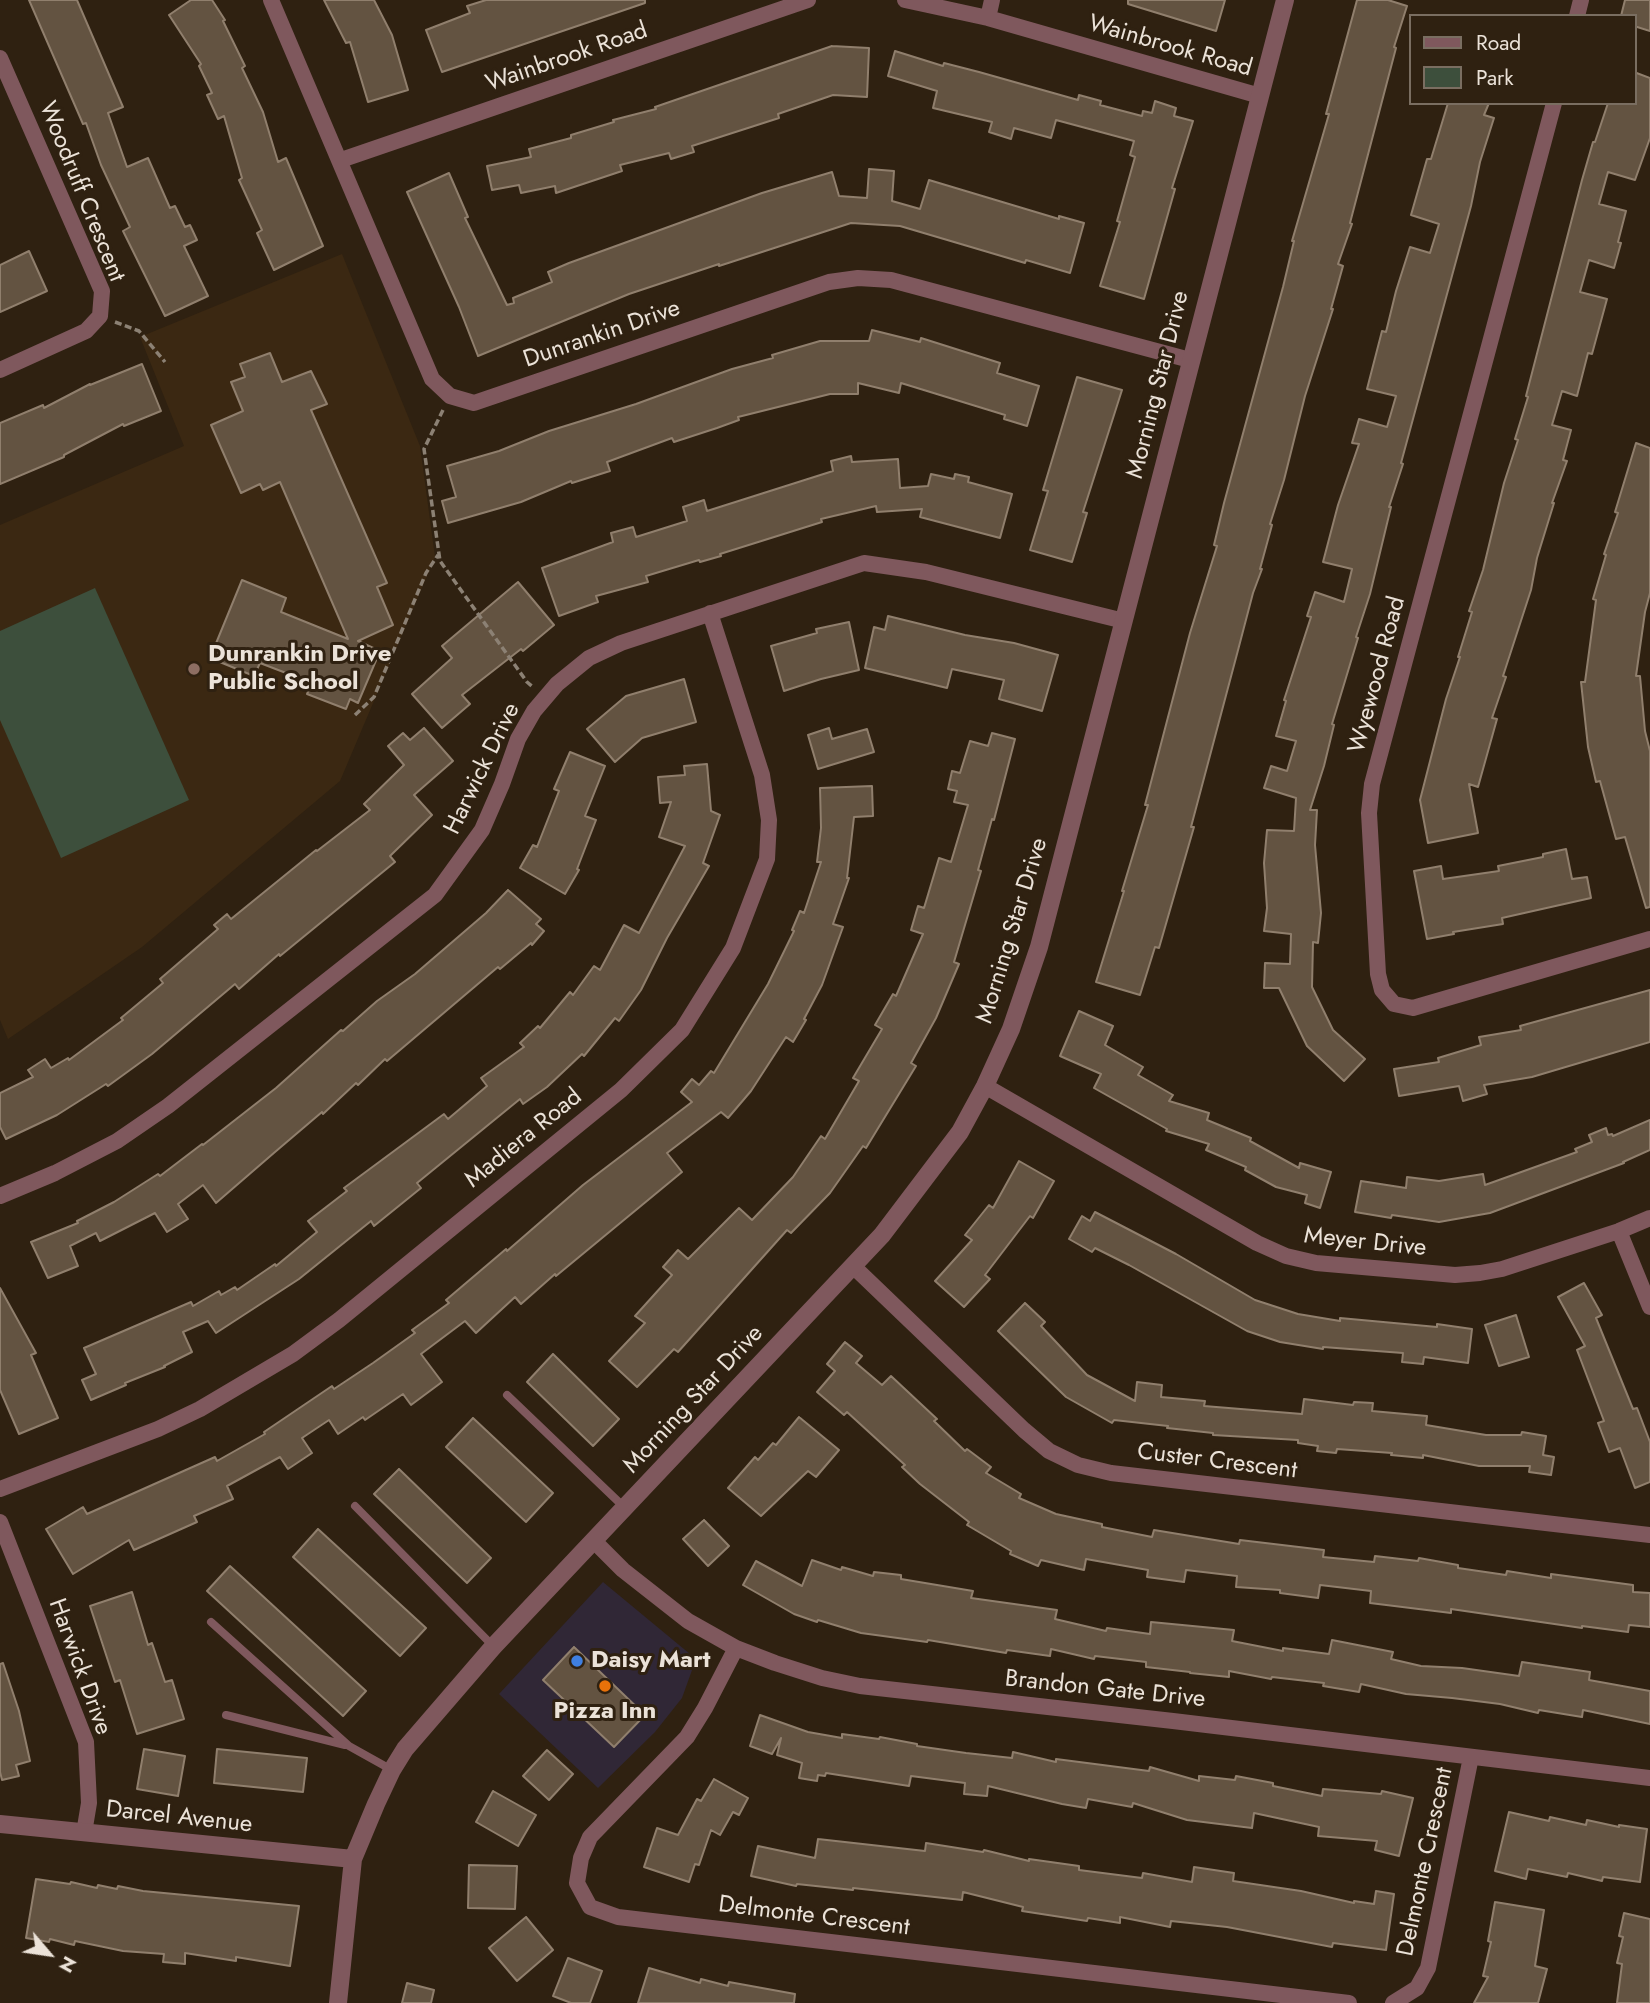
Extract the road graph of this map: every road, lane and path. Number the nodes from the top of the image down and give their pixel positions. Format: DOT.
graph roads {
  1 [pos="271,0"];
  2 [pos="808,0"];
  3 [pos="905,0"];
  4 [pos="992,0"];
  5 [pos="1285,0"];
  6 [pos="988,18"];
  7 [pos="0,58"];
  8 [pos="1260,96"];
  9 [pos="1553,105"];
  10 [pos="341,160"];
  11 [pos="100,316"];
  12 [pos="1191,360"];
  13 [pos="165,362"];
  14 [pos="0,369"];
  15 [pos="450,396"];
  16 [pos="439,553"];
  17 [pos="710,612"];
  18 [pos="1124,621"];
  19 [pos="545,698"];
  20 [pos="355,715"];
  21 [pos="1650,939"];
  22 [pos="985,1086"];
  23 [pos="0,1196"];
  24 [pos="1650,1218"];
  25 [pos="1619,1231"];
  26 [pos="853,1267"];
  27 [pos="1650,1307"];
  28 [pos="507,1395"];
  29 [pos="0,1489"];
  30 [pos="355,1506"];
  31 [pos="625,1508"];
  32 [pos="0,1522"];
  33 [pos="1650,1535"];
  34 [pos="594,1541"];
  35 [pos="211,1622"];
  36 [pos="493,1647"];
  37 [pos="736,1648"];
  38 [pos="226,1715"];
  39 [pos="349,1746"];
  40 [pos="1471,1757"];
  41 [pos="392,1770"];
  42 [pos="1650,1778"];
  43 [pos="0,1824"];
  44 [pos="84,1833"];
  45 [pos="353,1859"];
  46 [pos="338,2003"];
  47 [pos="1349,2003"];
  48 [pos="1393,2003"];
  1 -- 10 [label="street"];
  2 -- 10 [label="street, Wainbrook Road"];
  3 -- 6 [label="street, Wainbrook Road"];
  4 -- 6 [label="street"];
  5 -- 8 [label="street, Morning Star Drive"];
  6 -- 8 [label="street, Wainbrook Road"];
  7 -- 11 [label="street, Woodruff Crescent"];
  8 -- 12 [label="street, Morning Star Drive"];
  9 -- 21 [label="street, Wyewood Road"];
  10 -- 15 [label="street"];
  11 -- 13 [label="path"];
  11 -- 14 [label="street, Woodruff Crescent"];
  12 -- 15 [label="street, Dunrankin Drive"];
  12 -- 18 [label="street, Morning Star Drive"];
  15 -- 16 [label="path"];
  16 -- 19 [label="path"];
  16 -- 20 [label="path"];
  17 -- 18 [label="street, Harwick Drive"];
  17 -- 19 [label="street, Harwick Drive"];
  17 -- 29 [label="street, Madiera Road"];
  18 -- 22 [label="street, Morning Star Drive"];
  19 -- 23 [label="street, Harwick Drive"];
  22 -- 25 [label="street, Meyer Drive"];
  22 -- 26 [label="street, Morning Star Drive"];
  24 -- 25 [label="street, Meyer Drive"];
  25 -- 27 [label="street"];
  26 -- 31 [label="street, Morning Star Drive"];
  26 -- 33 [label="street, Custer Crescent"];
  28 -- 31 [label="lane"];
  30 -- 36 [label="lane"];
  31 -- 34 [label="street, Morning Star Drive"];
  32 -- 44 [label="street, Harwick Drive"];
  34 -- 36 [label="street, Morning Star Drive"];
  34 -- 37 [label="street, Brandon Gate Drive"];
  35 -- 39 [label="lane"];
  36 -- 41 [label="street, Morning Star Drive"];
  37 -- 40 [label="street, Brandon Gate Drive"];
  37 -- 47 [label="street, Delmonte Crescent"];
  38 -- 39 [label="lane"];
  39 -- 41 [label="lane"];
  40 -- 42 [label="street, Brandon Gate Drive"];
  40 -- 48 [label="street, Delmonte Crescent"];
  41 -- 45 [label="street, Morning Star Drive"];
  43 -- 44 [label="street, Darcel Avenue"];
  44 -- 45 [label="street, Darcel Avenue"];
  45 -- 46 [label="street, Morning Star Drive"];
}
